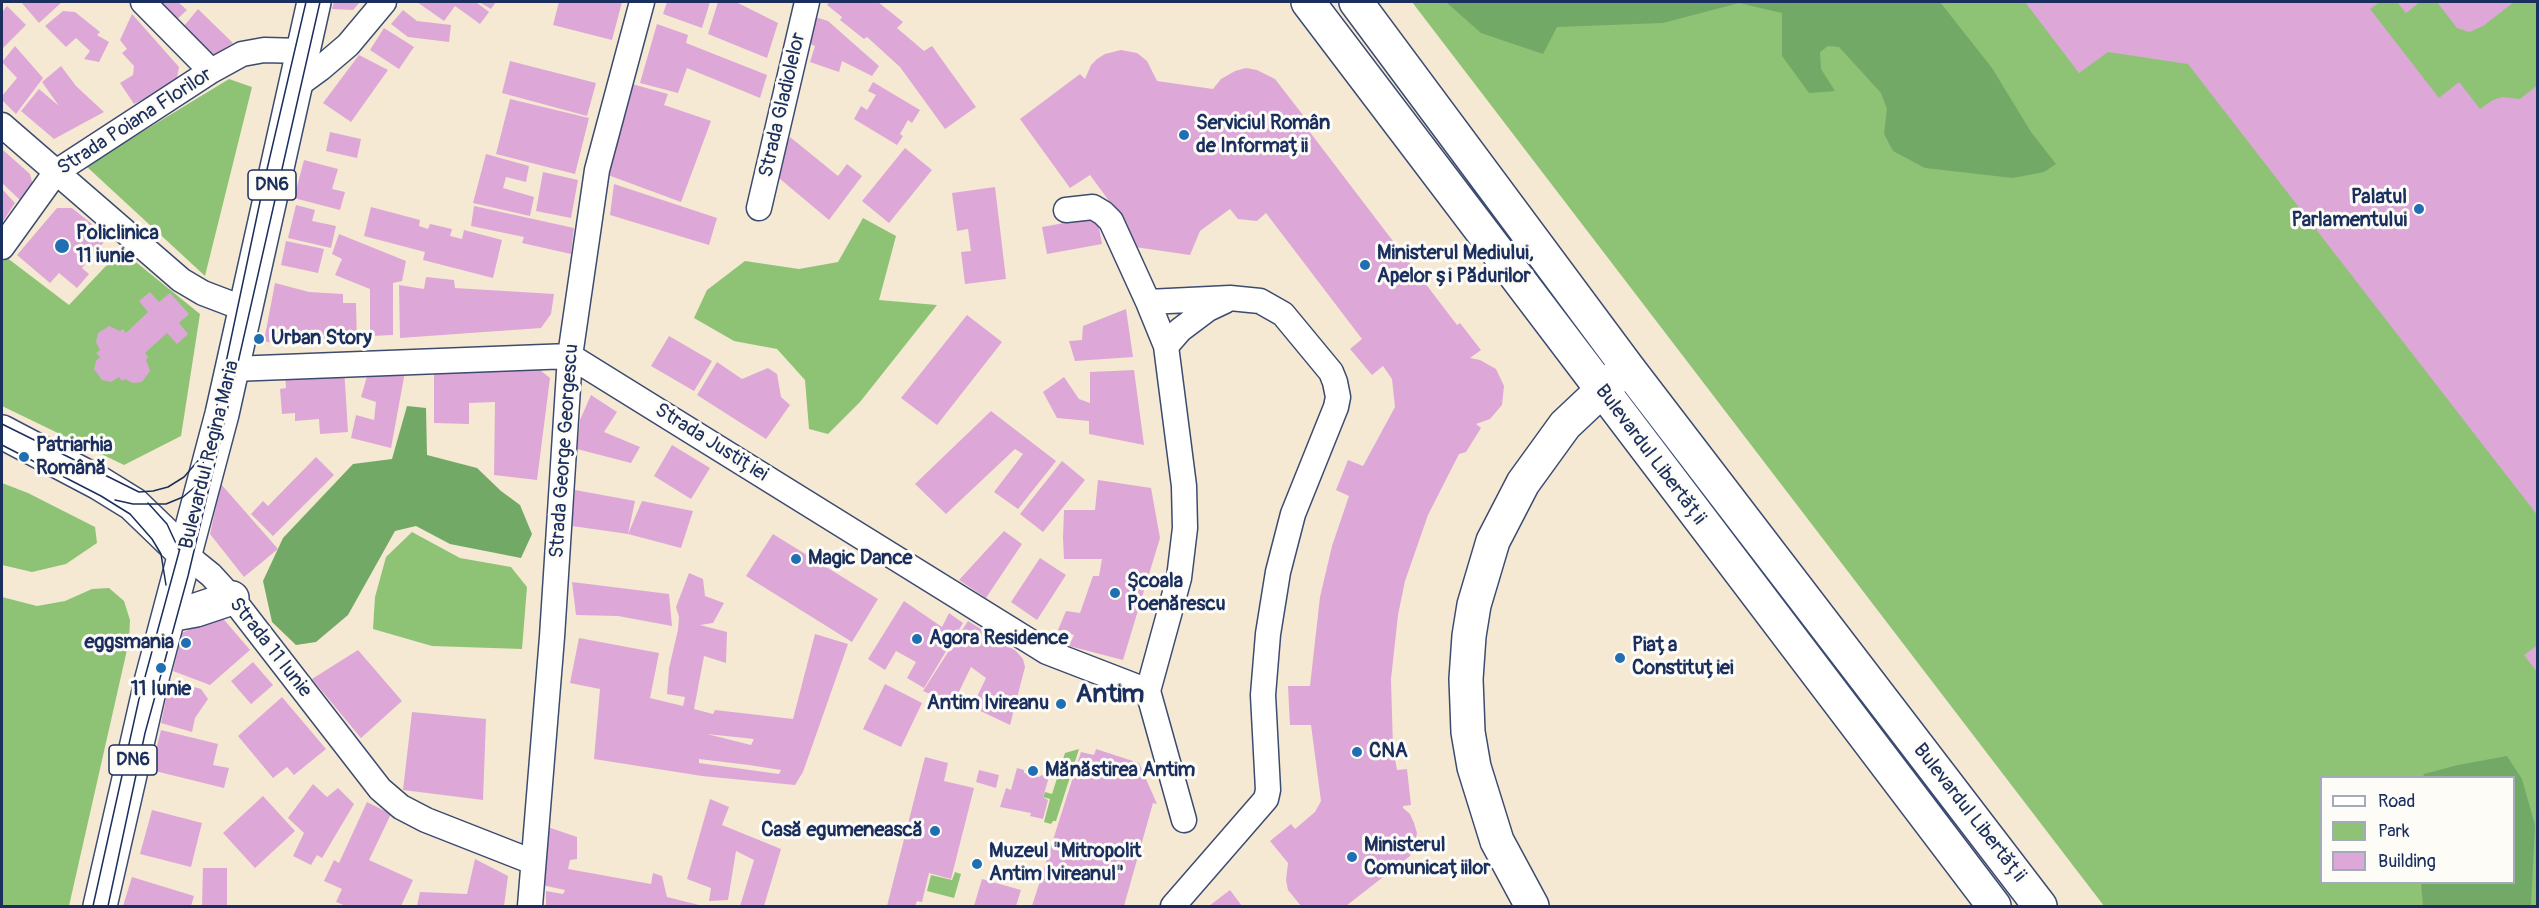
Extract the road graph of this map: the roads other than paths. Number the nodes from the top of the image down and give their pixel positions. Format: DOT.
graph roads {
  1 [pos="143,2"];
  2 [pos="314,2"];
  3 [pos="384,2"];
  4 [pos="642,2"];
  5 [pos="807,2"];
  6 [pos="1308,2"];
  7 [pos="1356,2"];
  8 [pos="303,51"];
  9 [pos="211,71"];
  10 [pos="295,87"];
  11 [pos="2,125"];
  12 [pos="56,172"];
  13 [pos="759,208"];
  14 [pos="1066,210"];
  15 [pos="2,248"];
  16 [pos="1230,298"];
  17 [pos="1148,302"];
  18 [pos="245,309"];
  19 [pos="1166,346"];
  20 [pos="570,356"];
  21 [pos="1628,368"];
  22 [pos="232,369"];
  23 [pos="1600,390"];
  24 [pos="2,432"];
  25 [pos="185,554"];
  26 [pos="232,598"];
  27 [pos="169,615"];
  28 [pos="1148,691"];
  29 [pos="1184,820"];
  30 [pos="533,862"];
  31 [pos="1510,869"];
  32 [pos="100,906"];
  33 [pos="530,906"];
  34 [pos="1173,906"];
  35 [pos="1506,906"];
  36 [pos="1532,906"];
  37 [pos="1994,906"];
  38 [pos="2040,906"];
  1 -- 9 [label="street"];
  2 -- 8 [label="main road, Bulevardul Regina Maria / DN6"];
  3 -- 10 [label="street"];
  4 -- 20 [label="street, Strada George Georgescu"];
  5 -- 13 [label="street, Strada Gladiolelor"];
  6 -- 23 [label="main road, Bulevardul Libertății"];
  7 -- 21 [label="main road, Bulevardul Libertății"];
  8 -- 9 [label="street, Strada Poiana Florilor"];
  8 -- 10 [label="main road, Bulevardul Regina Maria / DN6"];
  9 -- 12 [label="street, Strada Poiana Florilor"];
  10 -- 18 [label="main road, Bulevardul Regina Maria / DN6"];
  11 -- 12 [label="street"];
  12 -- 15 [label="street, Strada Poiana Florilor"];
  12 -- 18 [label="street"];
  14 -- 17 [label="street"];
  16 -- 17 [label="street"];
  16 -- 19 [label="street"];
  16 -- 34 [label="street"];
  17 -- 19 [label="street"];
  18 -- 22 [label="main road, Bulevardul Regina Maria / DN6"];
  19 -- 28 [label="street"];
  20 -- 22 [label="street"];
  20 -- 28 [label="street, Strada Justiției"];
  20 -- 30 [label="street, Strada George Georgescu"];
  21 -- 23 [label="main road"];
  21 -- 38 [label="main road, Bulevardul Libertății"];
  22 -- 25 [label="main road, Bulevardul Regina Maria / DN6"];
  23 -- 31 [label="main road"];
  23 -- 37 [label="main road, Bulevardul Libertății"];
  24 -- 25 [label="main road, Strada 11 Iunie"];
  25 -- 26 [label="street, Strada 11 Iunie"];
  25 -- 27 [label="main road, Bulevardul Regina Maria / DN6"];
  26 -- 27 [label="main road"];
  26 -- 30 [label="street, Strada 11 Iunie"];
  27 -- 32 [label="main road, Bulevardul Regina Maria / DN6"];
  28 -- 29 [label="street"];
  30 -- 33 [label="street, Strada George Georgescu"];
  31 -- 35 [label="main road"];
  31 -- 36 [label="main road"];
}
